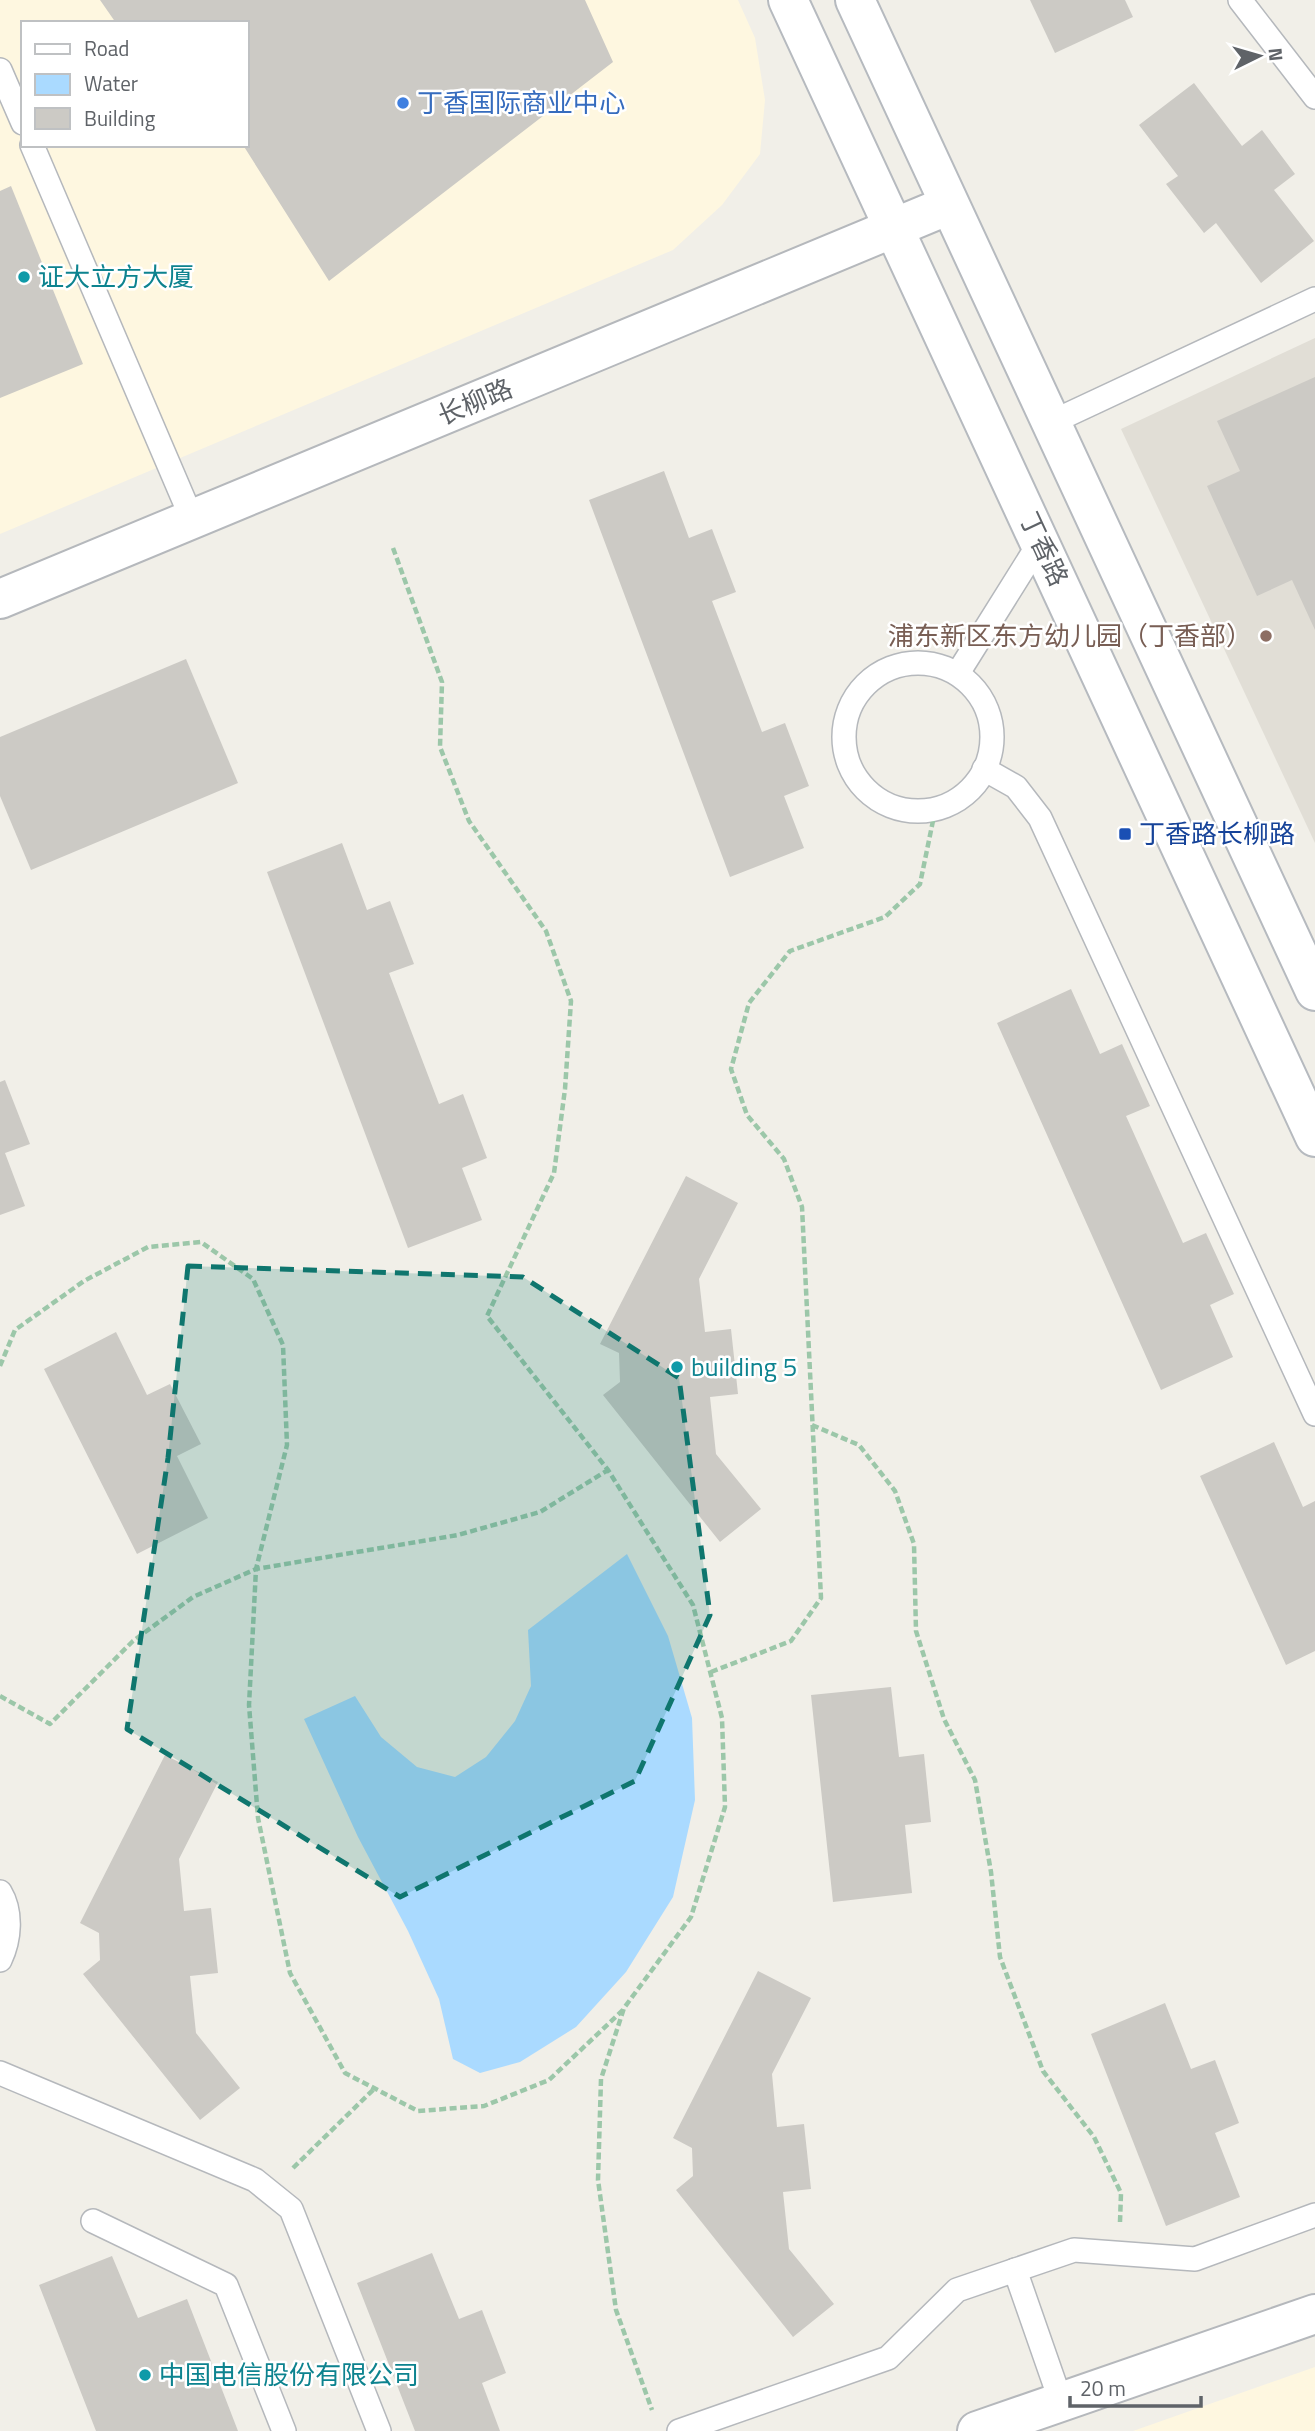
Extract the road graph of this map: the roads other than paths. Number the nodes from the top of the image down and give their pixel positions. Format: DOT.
graph roads {
  1 [pos="788,0"];
  2 [pos="855,0"];
  3 [pos="1240,0"];
  4 [pos="0,70"];
  5 [pos="1315,97"];
  6 [pos="21,118"];
  7 [pos="33,147"];
  8 [pos="949,205"];
  9 [pos="895,227"];
  10 [pos="1315,299"];
  11 [pos="1050,423"];
  12 [pos="192,519"];
  13 [pos="1040,542"];
  14 [pos="0,600"];
  15 [pos="958,673"];
  16 [pos="985,769"];
  17 [pos="1315,991"];
  18 [pos="1315,1137"];
  19 [pos="1315,1414"];
  20 [pos="0,1892"];
  21 [pos="0,1959"];
  22 [pos="0,2073"];
  23 [pos="1315,2216"];
  24 [pos="93,2221"];
  25 [pos="1015,2270"];
  26 [pos="1315,2314"];
  27 [pos="1060,2402"];
  28 [pos="284,2431"];
  29 [pos="379,2431"];
  30 [pos="679,2431"];
  31 [pos="977,2431"];
  1 -- 9 [label="street, 丁香路"];
  2 -- 8 [label="street"];
  3 -- 5 [label="lane"];
  4 -- 6 [label="lane"];
  7 -- 12 [label="lane"];
  8 -- 9 [label="street, 长柳路"];
  8 -- 11 [label="street"];
  9 -- 12 [label="street, 长柳路"];
  9 -- 13 [label="street, 丁香路"];
  10 -- 11 [label="lane"];
  11 -- 17 [label="street"];
  12 -- 14 [label="street, 长柳路"];
  13 -- 15 [label="lane"];
  13 -- 18 [label="street, 丁香路"];
  15 -- 16 [label="lane"];
  15 -- 16 [label="lane"];
  16 -- 19 [label="lane"];
  20 -- 21 [label="lane"];
  22 -- 29 [label="lane"];
  23 -- 25 [label="lane"];
  24 -- 28 [label="lane"];
  25 -- 27 [label="lane"];
  25 -- 30 [label="lane"];
  26 -- 27 [label="street"];
  27 -- 31 [label="street"];
}
